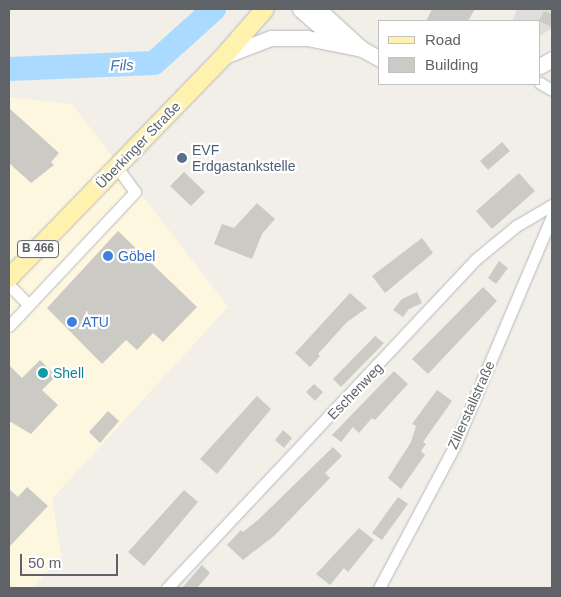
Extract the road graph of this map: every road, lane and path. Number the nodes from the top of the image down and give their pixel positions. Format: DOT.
graph roads {
  1 [pos="265,9"];
  2 [pos="300,9"];
  3 [pos="318,9"];
  4 [pos="333,9"];
  5 [pos="342,39"];
  6 [pos="224,56"];
  7 [pos="378,58"];
  8 [pos="552,59"];
  9 [pos="541,65"];
  10 [pos="541,84"];
  11 [pos="552,90"];
  12 [pos="117,167"];
  13 [pos="552,205"];
  14 [pos="552,216"];
  15 [pos="9,278"];
  16 [pos="9,285"];
  17 [pos="29,305"];
  18 [pos="9,326"];
  19 [pos="167,588"];
  20 [pos="379,588"];
  1 -- 6 [label="main road, Überkinger Straße / B 466"];
  2 -- 5 [label="main road"];
  3 -- 5 [label="main road"];
  4 -- 5 [label="main road"];
  5 -- 6 [label="main road"];
  5 -- 7 [label="main road"];
  6 -- 12 [label="main road, Überkinger Straße / B 466"];
  8 -- 9 [label="main road"];
  10 -- 11 [label="street"];
  12 -- 15 [label="main road, Überkinger Straße / B 466"];
  12 -- 17 [label="street"];
  13 -- 19 [label="street, Eschenweg"];
  14 -- 20 [label="street, Zillerstallstraße"];
  16 -- 17 [label="street"];
  17 -- 18 [label="street"];
}
